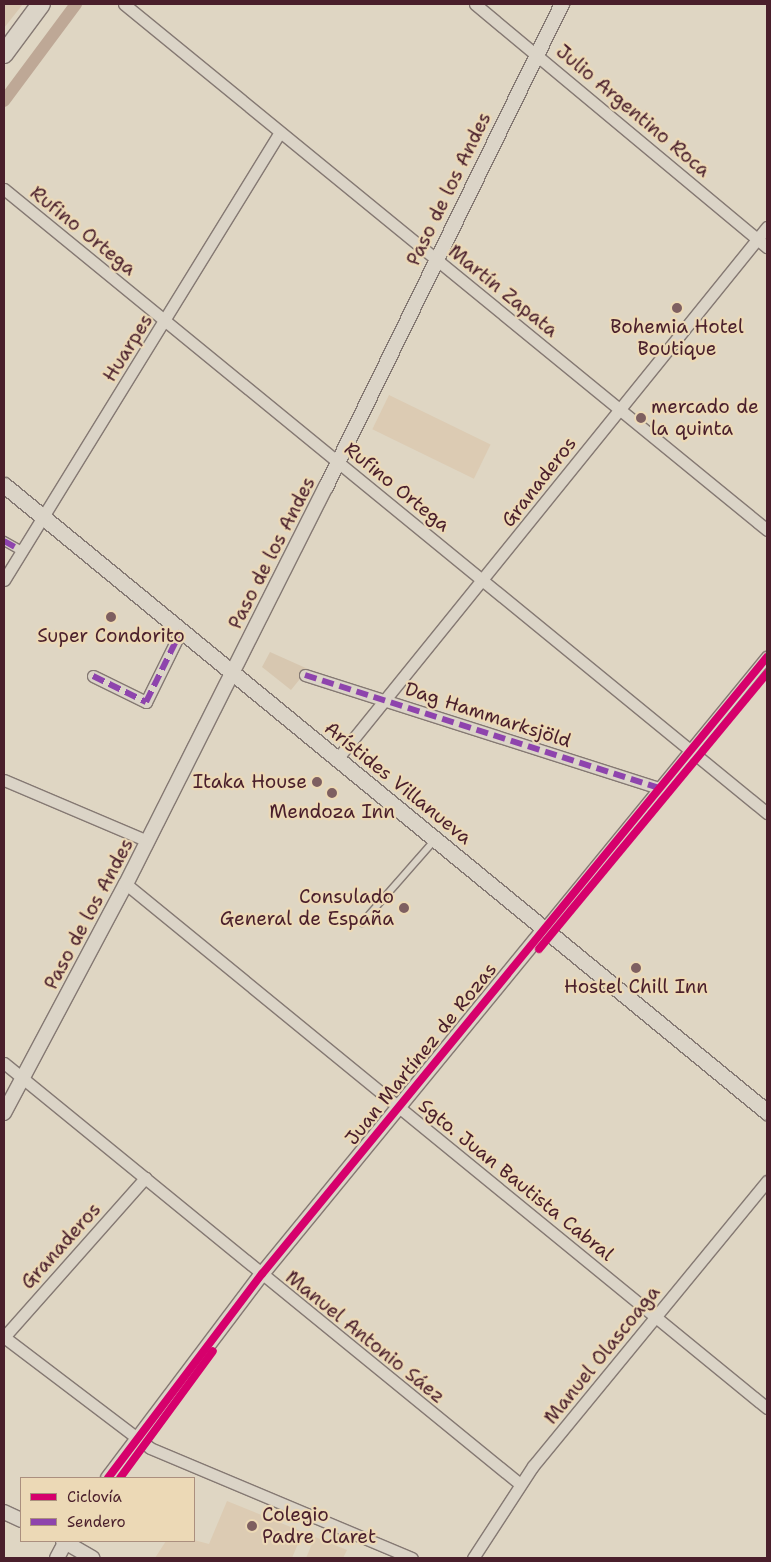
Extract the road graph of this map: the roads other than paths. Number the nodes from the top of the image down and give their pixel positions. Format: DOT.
graph roads {
  1 [pos="41,4"];
  2 [pos="124,4"];
  3 [pos="475,4"];
  4 [pos="562,4"];
  5 [pos="4,54"];
  6 [pos="537,54"];
  7 [pos="280,132"];
  8 [pos="4,189"];
  9 [pos="767,227"];
  10 [pos="758,238"];
  11 [pos="767,247"];
  12 [pos="436,259"];
  13 [pos="165,321"];
  14 [pos="619,409"];
  15 [pos="338,462"];
  16 [pos="4,485"];
  17 [pos="43,517"];
  18 [pos="767,530"];
  19 [pos="4,542"];
  20 [pos="20,550"];
  21 [pos="4,580"];
  22 [pos="483,580"];
  23 [pos="181,630"];
  24 [pos="767,657"];
  25 [pos="232,672"];
  26 [pos="305,675"];
  27 [pos="93,676"];
  28 [pos="385,700"];
  29 [pos="691,751"];
  30 [pos="337,759"];
  31 [pos="4,780"];
  32 [pos="660,788"];
  33 [pos="767,813"];
  34 [pos="435,839"];
  35 [pos="148,841"];
  36 [pos="126,884"];
  37 [pos="362,923"];
  38 [pos="544,929"];
  39 [pos="4,1063"];
  40 [pos="23,1079"];
  41 [pos="399,1106"];
  42 [pos="767,1112"];
  43 [pos="4,1113"];
  44 [pos="145,1178"];
  45 [pos="767,1181"];
  46 [pos="262,1274"];
  47 [pos="656,1318"];
  48 [pos="4,1337"];
  49 [pos="767,1408"];
  50 [pos="136,1438"];
  51 [pos="109,1477"];
  52 [pos="520,1484"];
  53 [pos="4,1512"];
  54 [pos="20,1520"];
  55 [pos="65,1542"];
  56 [pos="67,1542"];
  57 [pos="57,1558"];
  58 [pos="93,1558"];
  59 [pos="412,1558"];
  60 [pos="473,1558"];
  1 -- 5 [label="main road"];
  2 -- 7 [label="street, Martín Zapata"];
  3 -- 6 [label="street, Julio Argentino Roca"];
  4 -- 6 [label="street, Paso de los Andes"];
  6 -- 10 [label="street, Julio Argentino Roca"];
  6 -- 12 [label="street, Paso de los Andes"];
  7 -- 12 [label="street, Martín Zapata"];
  7 -- 13 [label="street, Huarpes"];
  8 -- 13 [label="street, Rufino Ortega"];
  9 -- 10 [label="street, Granaderos"];
  10 -- 11 [label="street, Julio Argentino Roca"];
  10 -- 14 [label="street, Granaderos"];
  12 -- 14 [label="street, Martín Zapata"];
  12 -- 15 [label="street, Paso de los Andes"];
  13 -- 15 [label="street, Rufino Ortega"];
  13 -- 17 [label="street, Huarpes"];
  14 -- 18 [label="street, Martín Zapata"];
  14 -- 22 [label="street, Granaderos"];
  15 -- 22 [label="street, Rufino Ortega"];
  15 -- 25 [label="street, Paso de los Andes"];
  16 -- 17 [label="main road, Arístides Villanueva"];
  17 -- 20 [label="street, Huarpes"];
  17 -- 23 [label="main road, Arístides Villanueva"];
  19 -- 20 [label="street"];
  20 -- 21 [label="street, Huarpes"];
  22 -- 28 [label="street, Granaderos"];
  22 -- 29 [label="street, Rufino Ortega"];
  23 -- 25 [label="main road, Arístides Villanueva"];
  23 -- 27 [label="street"];
  24 -- 29 [label="street, Juan Martínez de Rozas"];
  25 -- 30 [label="main road, Arístides Villanueva"];
  25 -- 35 [label="street, Paso de los Andes"];
  26 -- 28 [label="street, Dag Hammarksjöld"];
  28 -- 30 [label="street, Granaderos"];
  28 -- 32 [label="street, Dag Hammarksjöld"];
  29 -- 32 [label="street, Juan Martínez de Rozas"];
  29 -- 33 [label="street, Rufino Ortega"];
  30 -- 34 [label="main road, Arístides Villanueva"];
  31 -- 35 [label="street"];
  32 -- 38 [label="street, Juan Martínez de Rozas"];
  34 -- 37 [label="lane"];
  34 -- 38 [label="main road, Arístides Villanueva"];
  35 -- 36 [label="street, Paso de los Andes"];
  36 -- 40 [label="street, Paso de los Andes"];
  36 -- 41 [label="street, Sgto. Juan Bautista Cabral"];
  38 -- 41 [label="street, Juan Martínez de Rozas"];
  38 -- 42 [label="main road, Arístides Villanueva"];
  39 -- 40 [label="street, Manuel Antonio Sáez"];
  40 -- 43 [label="street, Paso de los Andes"];
  40 -- 44 [label="street, Manuel Antonio Sáez"];
  41 -- 46 [label="street, Juan Martínez de Rozas"];
  41 -- 47 [label="street, Sgto. Juan Bautista Cabral"];
  44 -- 46 [label="street, Manuel Antonio Sáez"];
  44 -- 48 [label="street, Granaderos"];
  45 -- 47 [label="street, Manuel Olascoaga"];
  46 -- 50 [label="street, Juan Martínez de Rozas"];
  46 -- 52 [label="street, Manuel Antonio Sáez"];
  47 -- 49 [label="street, Sgto. Juan Bautista Cabral"];
  47 -- 52 [label="street, Manuel Olascoaga"];
  48 -- 50 [label="street"];
  50 -- 51 [label="street, Juan Martínez de Rozas"];
  50 -- 59 [label="street"];
  52 -- 60 [label="street, Manuel Olascoaga"];
  53 -- 54 [label="street"];
  55 -- 57 [label="street"];
  56 -- 58 [label="street"];
}
